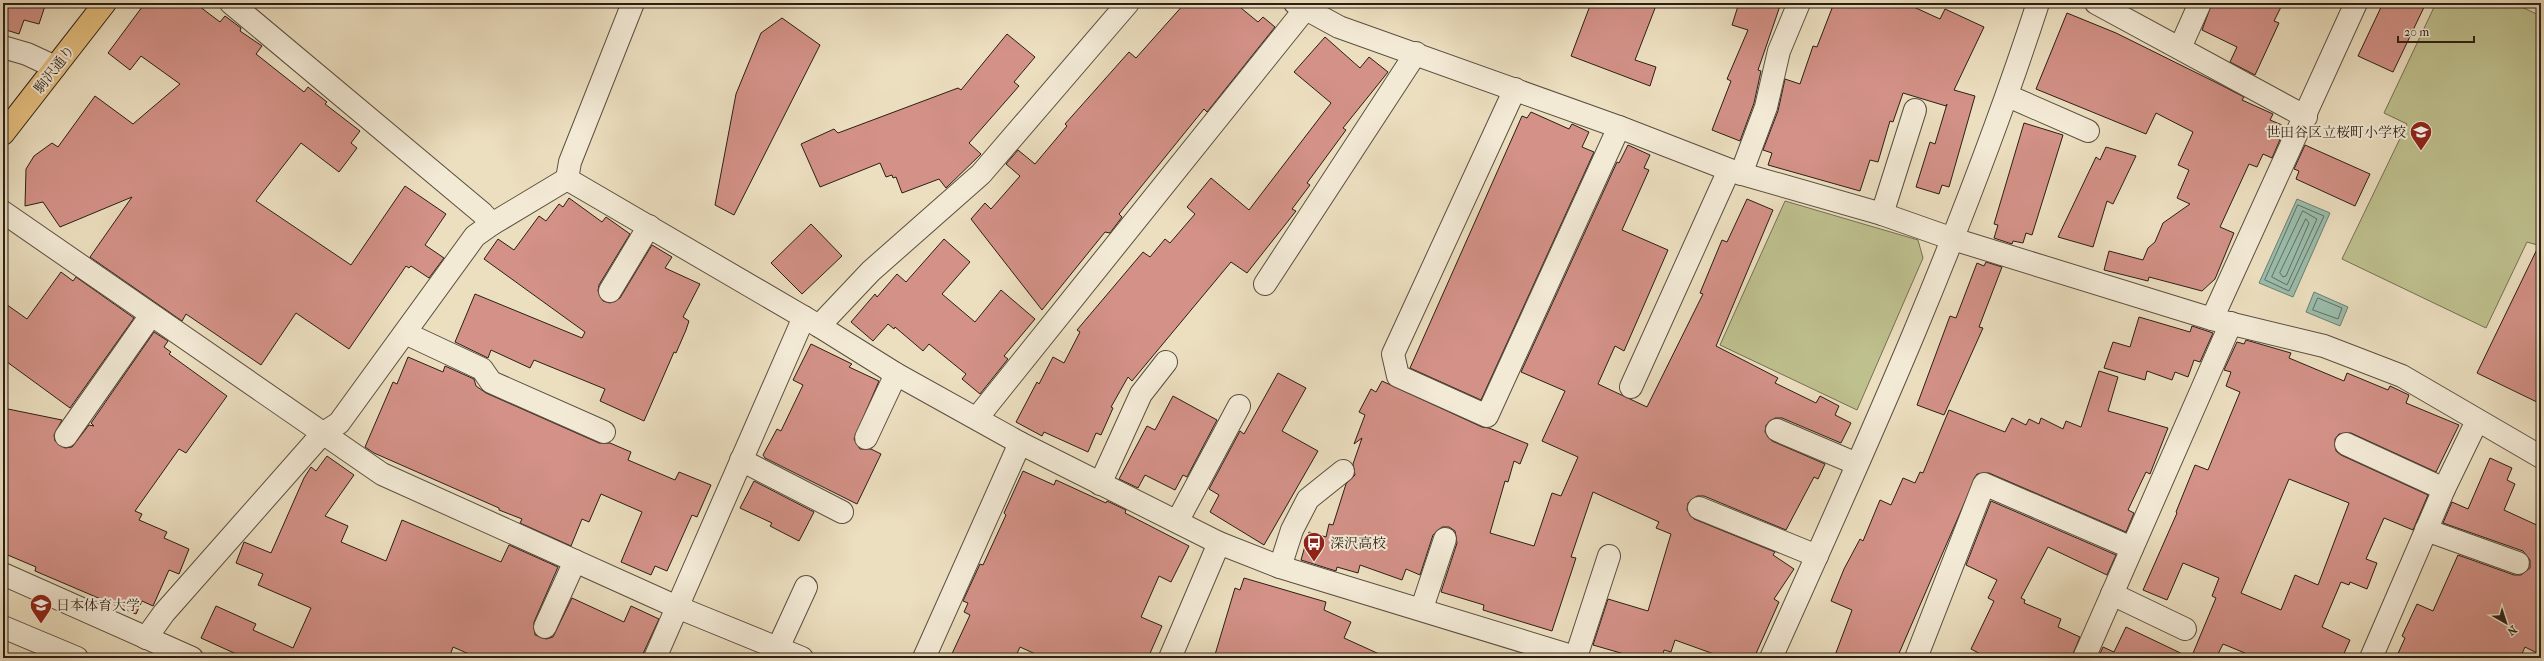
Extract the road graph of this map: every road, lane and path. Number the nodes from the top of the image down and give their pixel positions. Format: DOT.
graph roads {
  1 [pos="105,3"];
  2 [pos="231,3"];
  3 [pos="634,3"];
  4 [pos="1128,3"];
  5 [pos="1799,3"];
  6 [pos="2038,3"];
  7 [pos="2096,3"];
  8 [pos="2200,3"];
  9 [pos="2356,3"];
  10 [pos="1300,6"];
  11 [pos="3,47"];
  12 [pos="2180,48"];
  13 [pos="1416,53"];
  14 [pos="56,67"];
  15 [pos="1515,89"];
  16 [pos="2008,96"];
  17 [pos="1915,110"];
  18 [pos="2306,117"];
  19 [pos="1619,127"];
  20 [pos="2088,131"];
  21 [pos="3,134"];
  22 [pos="1735,172"];
  23 [pos="567,178"];
  24 [pos="3,212"];
  25 [pos="1882,214"];
  26 [pos="492,224"];
  27 [pos="649,226"];
  28 [pos="1953,239"];
  29 [pos="1265,284"];
  30 [pos="610,291"];
  31 [pos="151,315"];
  32 [pos="2221,321"];
  33 [pos="811,322"];
  34 [pos="405,333"];
  35 [pos="1166,362"];
  36 [pos="896,374"];
  37 [pos="1631,388"];
  38 [pos="1239,406"];
  39 [pos="977,418"];
  40 [pos="2477,421"];
  41 [pos="1777,430"];
  42 [pos="604,432"];
  43 [pos="322,434"];
  44 [pos="66,436"];
  45 [pos="866,438"];
  46 [pos="1020,443"];
  47 [pos="2346,444"];
  48 [pos="2541,457"];
  49 [pos="741,460"];
  50 [pos="1857,464"];
  51 [pos="1343,471"];
  52 [pos="1100,484"];
  53 [pos="2444,489"];
  54 [pos="1699,508"];
  55 [pos="842,512"];
  56 [pos="1178,520"];
  57 [pos="2426,530"];
  58 [pos="1445,539"];
  59 [pos="1219,543"];
  60 [pos="2132,548"];
  61 [pos="1610,556"];
  62 [pos="1817,556"];
  63 [pos="575,561"];
  64 [pos="2518,563"];
  65 [pos="1280,567"];
  66 [pos="3,574"];
  67 [pos="806,587"];
  68 [pos="2112,594"];
  69 [pos="677,607"];
  70 [pos="1422,608"];
  71 [pos="3,627"];
  72 [pos="544,627"];
  73 [pos="2185,628"];
  74 [pos="146,638"];
  75 [pos="778,648"];
  76 [pos="77,658"];
  77 [pos="192,658"];
  78 [pos="655,658"];
  79 [pos="802,658"];
  80 [pos="924,658"];
  81 [pos="1170,658"];
  82 [pos="1577,658"];
  83 [pos="1771,658"];
  84 [pos="1916,658"];
  85 [pos="2084,658"];
  86 [pos="2371,658"];
  1 -- 14 [label="main road, 駒沢通り"];
  2 -- 26 [label="street"];
  3 -- 23 [label="street"];
  4 -- 33 [label="street"];
  5 -- 22 [label="street"];
  6 -- 16 [label="street"];
  7 -- 12 [label="street"];
  8 -- 12 [label="street"];
  9 -- 18 [label="street"];
  10 -- 13 [label="street"];
  10 -- 39 [label="street"];
  11 -- 14 [label="street"];
  12 -- 18 [label="street"];
  13 -- 15 [label="street"];
  13 -- 29 [label="street"];
  14 -- 21 [label="main road, 駒沢通り"];
  15 -- 19 [label="street"];
  15 -- 19 [label="street"];
  16 -- 20 [label="street"];
  16 -- 28 [label="street"];
  17 -- 25 [label="street"];
  18 -- 32 [label="street"];
  19 -- 22 [label="street"];
  22 -- 25 [label="street"];
  22 -- 37 [label="street"];
  23 -- 26 [label="street"];
  23 -- 27 [label="street"];
  24 -- 31 [label="street"];
  25 -- 28 [label="street"];
  26 -- 34 [label="street"];
  27 -- 30 [label="street"];
  27 -- 33 [label="street"];
  28 -- 32 [label="street"];
  28 -- 50 [label="street"];
  31 -- 43 [label="street"];
  31 -- 44 [label="street"];
  32 -- 40 [label="street"];
  32 -- 60 [label="street"];
  33 -- 36 [label="street"];
  33 -- 49 [label="street"];
  34 -- 42 [label="street"];
  34 -- 43 [label="street"];
  35 -- 52 [label="street"];
  36 -- 39 [label="street"];
  36 -- 45 [label="street"];
  38 -- 56 [label="street"];
  39 -- 46 [label="street"];
  40 -- 48 [label="street"];
  40 -- 53 [label="street"];
  41 -- 50 [label="street"];
  43 -- 63 [label="street"];
  43 -- 74 [label="street"];
  46 -- 52 [label="street"];
  46 -- 80 [label="street"];
  47 -- 53 [label="street"];
  49 -- 55 [label="street"];
  49 -- 69 [label="street"];
  50 -- 62 [label="street"];
  51 -- 65 [label="street"];
  52 -- 56 [label="street"];
  53 -- 57 [label="street"];
  54 -- 62 [label="street"];
  56 -- 59 [label="street"];
  57 -- 64 [label="street"];
  57 -- 86 [label="street"];
  58 -- 70 [label="street"];
  59 -- 65 [label="street"];
  59 -- 81 [label="street"];
  60 -- 68 [label="street"];
  60 -- 84 [label="street"];
  61 -- 82 [label="street"];
  62 -- 83 [label="street"];
  63 -- 69 [label="street"];
  63 -- 72 [label="street"];
  65 -- 70 [label="street"];
  66 -- 74 [label="street"];
  67 -- 75 [label="street"];
  68 -- 73 [label="street"];
  68 -- 85 [label="street"];
  69 -- 75 [label="street"];
  69 -- 78 [label="street"];
  70 -- 82 [label="street"];
  71 -- 76 [label="street"];
  74 -- 77 [label="street"];
  75 -- 79 [label="street"];
}
